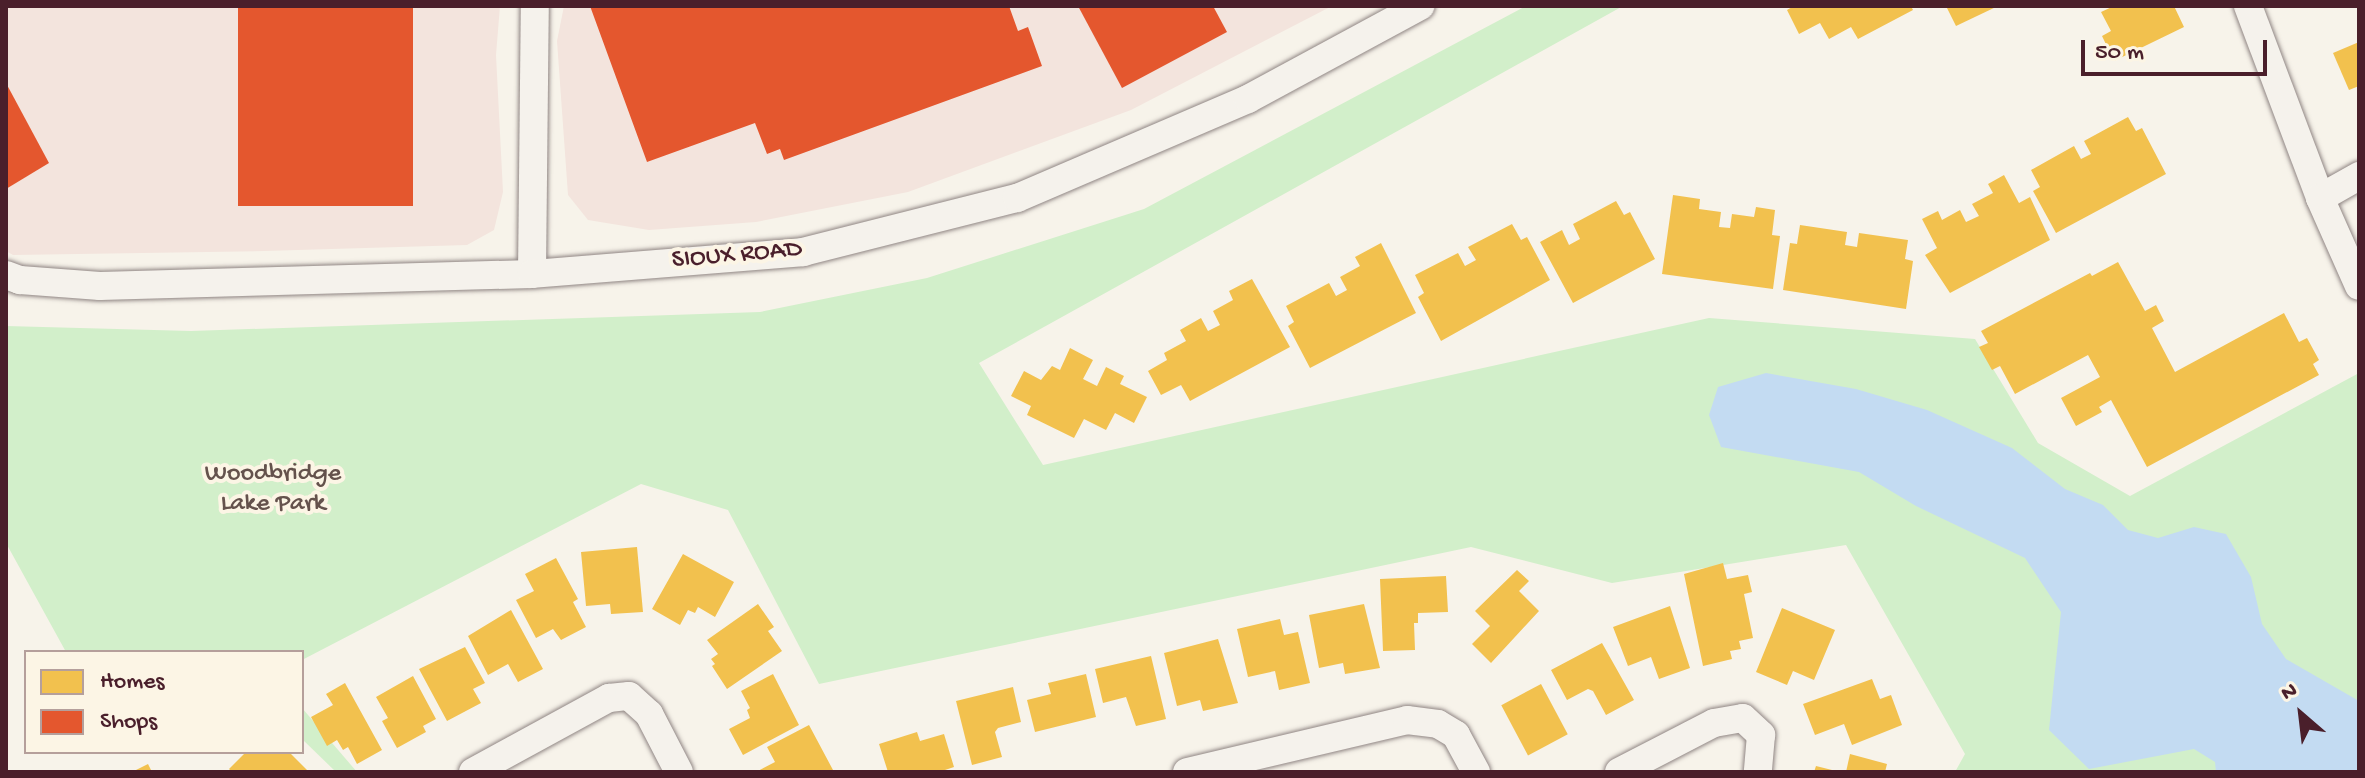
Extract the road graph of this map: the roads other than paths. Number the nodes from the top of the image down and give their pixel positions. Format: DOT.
graph roads {
  1 [pos="535,6"];
  2 [pos="1420,6"];
  3 [pos="2248,6"];
  4 [pos="2359,176"];
  5 [pos="2320,198"];
  6 [pos="532,274"];
  7 [pos="6,275"];
  8 [pos="2359,286"];
  9 [pos="473,772"];
  10 [pos="679,772"];
  11 [pos="1187,772"];
  12 [pos="1476,772"];
  13 [pos="1619,772"];
  14 [pos="1758,772"];
  1 -- 6 [label="street"];
  2 -- 6 [label="street, SIOUX ROAD"];
  3 -- 5 [label="street"];
  4 -- 5 [label="street"];
  5 -- 8 [label="street"];
  6 -- 7 [label="street, SIOUX ROAD"];
  9 -- 10 [label="street"];
  11 -- 12 [label="street"];
  13 -- 14 [label="street"];
}
